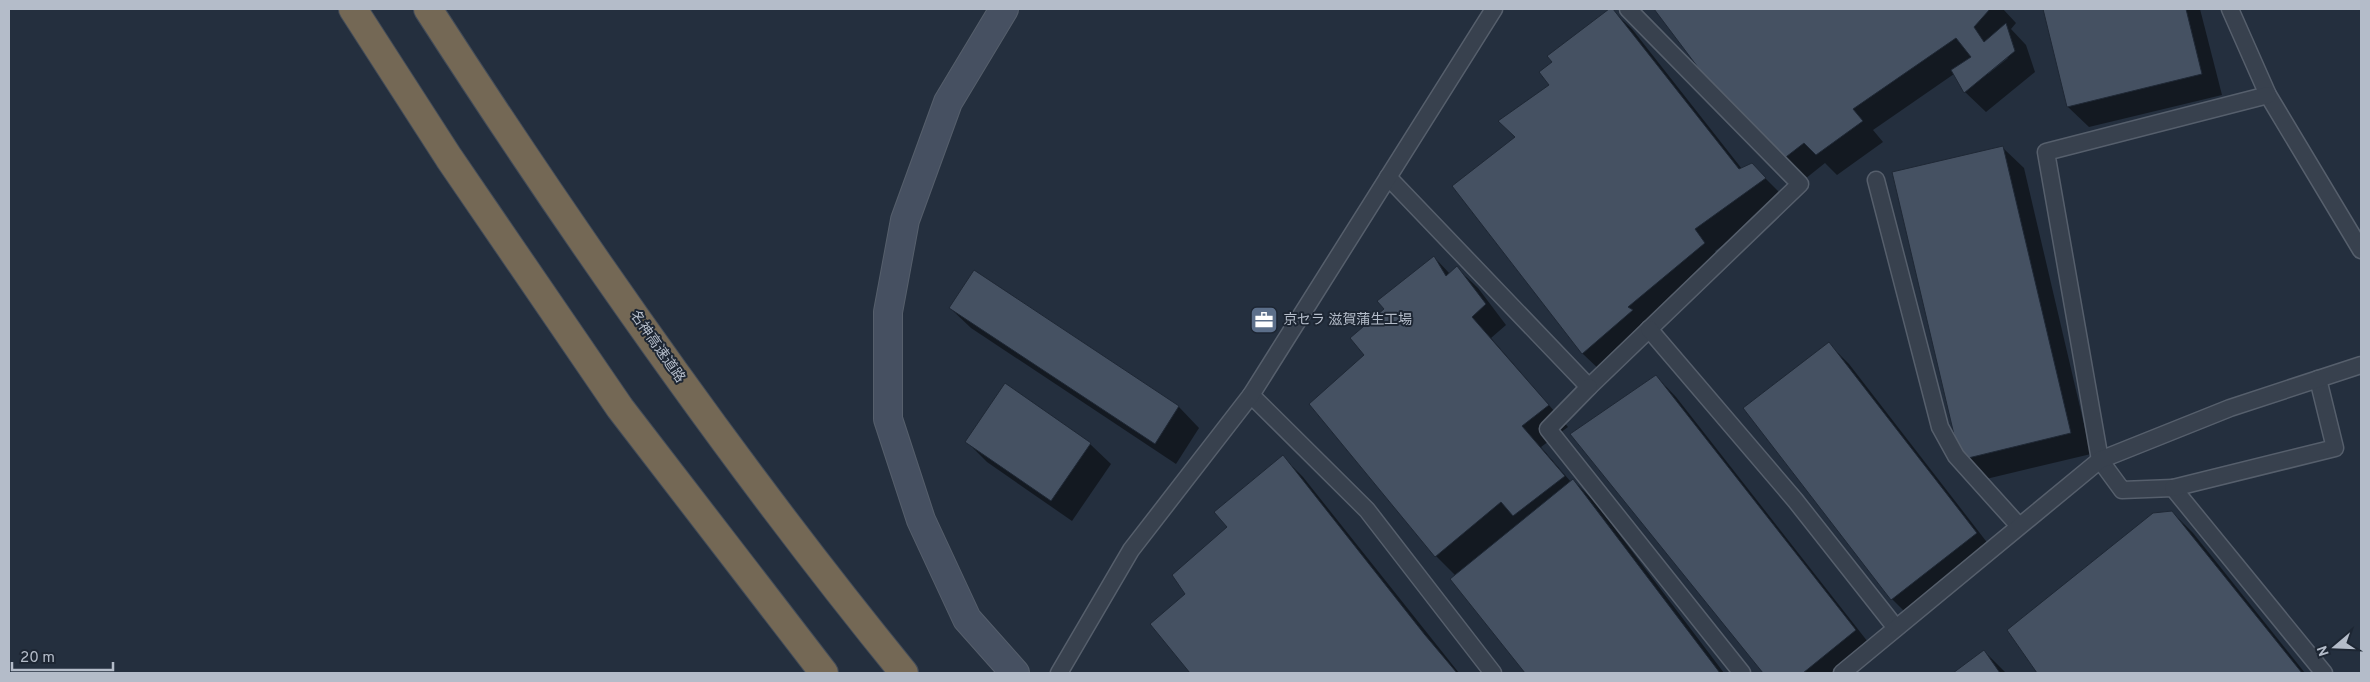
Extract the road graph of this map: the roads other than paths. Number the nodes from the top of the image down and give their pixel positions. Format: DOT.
graph roads {
  1 [pos="353,9"];
  2 [pos="428,9"];
  3 [pos="1004,9"];
  4 [pos="1494,9"];
  5 [pos="1628,9"];
  6 [pos="2230,9"];
  7 [pos="2268,95"];
  8 [pos="1388,177"];
  9 [pos="1876,180"];
  10 [pos="2361,250"];
  11 [pos="1649,330"];
  12 [pos="2361,365"];
  13 [pos="2318,379"];
  14 [pos="1589,387"];
  15 [pos="1251,395"];
  16 [pos="2100,460"];
  17 [pos="2173,488"];
  18 [pos="2019,526"];
  19 [pos="1896,628"];
  20 [pos="824,673"];
  21 [pos="904,673"];
  22 [pos="1015,673"];
  23 [pos="1059,673"];
  24 [pos="1493,673"];
  25 [pos="1742,673"];
  26 [pos="1842,673"];
  27 [pos="2324,673"];
  1 -- 20 [label="highway"];
  2 -- 21 [label="highway, 名神高速道路"];
  3 -- 22 [label="street"];
  4 -- 8 [label="lane"];
  5 -- 11 [label="lane"];
  6 -- 7 [label="lane"];
  7 -- 10 [label="lane"];
  7 -- 16 [label="lane"];
  8 -- 14 [label="lane"];
  8 -- 15 [label="lane"];
  9 -- 18 [label="lane"];
  11 -- 14 [label="lane"];
  11 -- 19 [label="lane"];
  12 -- 13 [label="lane"];
  13 -- 16 [label="lane"];
  13 -- 17 [label="lane"];
  14 -- 25 [label="lane"];
  15 -- 23 [label="lane"];
  15 -- 24 [label="lane"];
  16 -- 17 [label="lane"];
  16 -- 18 [label="lane"];
  17 -- 27 [label="lane"];
  18 -- 19 [label="lane"];
  19 -- 26 [label="lane"];
}
